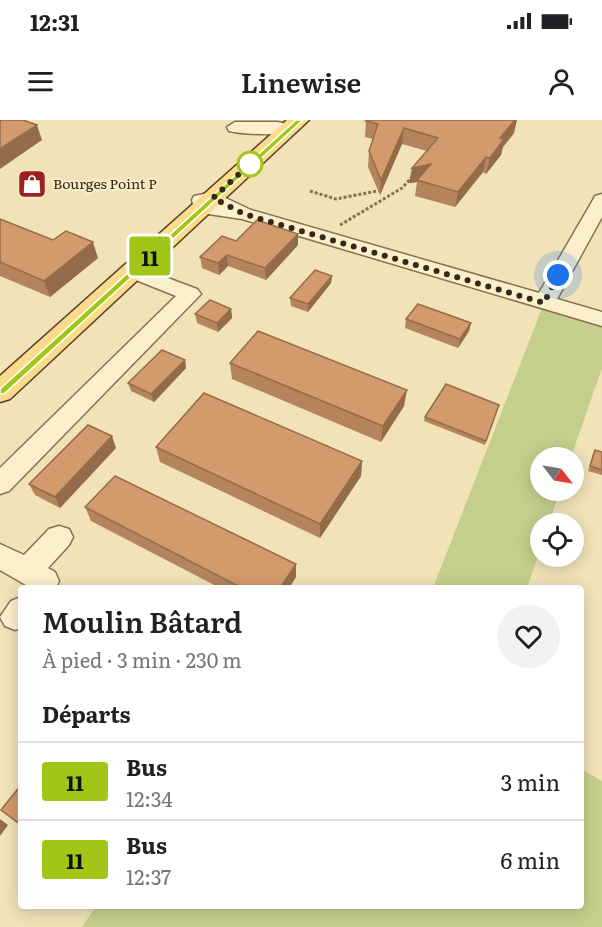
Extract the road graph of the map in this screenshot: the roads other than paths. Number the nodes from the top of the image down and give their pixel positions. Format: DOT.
graph roads {
  1 [pos="290,124"];
  2 [pos="259,152"];
  3 [pos="602,200"];
  4 [pos="205,202"];
  5 [pos="133,271"];
  6 [pos="544,303"];
  7 [pos="602,319"];
  8 [pos="0,379"];
  9 [pos="0,392"];
  10 [pos="0,484"];
  11 [pos="58,537"];
  12 [pos="0,556"];
  13 [pos="33,580"];
  1 -- 2 [label="main road"];
  1 -- 2 [label="street"];
  2 -- 4 [label="main road"];
  3 -- 6 [label="street"];
  4 -- 5 [label="main road"];
  4 -- 6 [label="street"];
  4 -- 8 [label="main road"];
  5 -- 9 [label="main road"];
  5 -- 10 [label="street"];
  6 -- 7 [label="street"];
  11 -- 13 [label="street"];
  12 -- 13 [label="street"];
}
